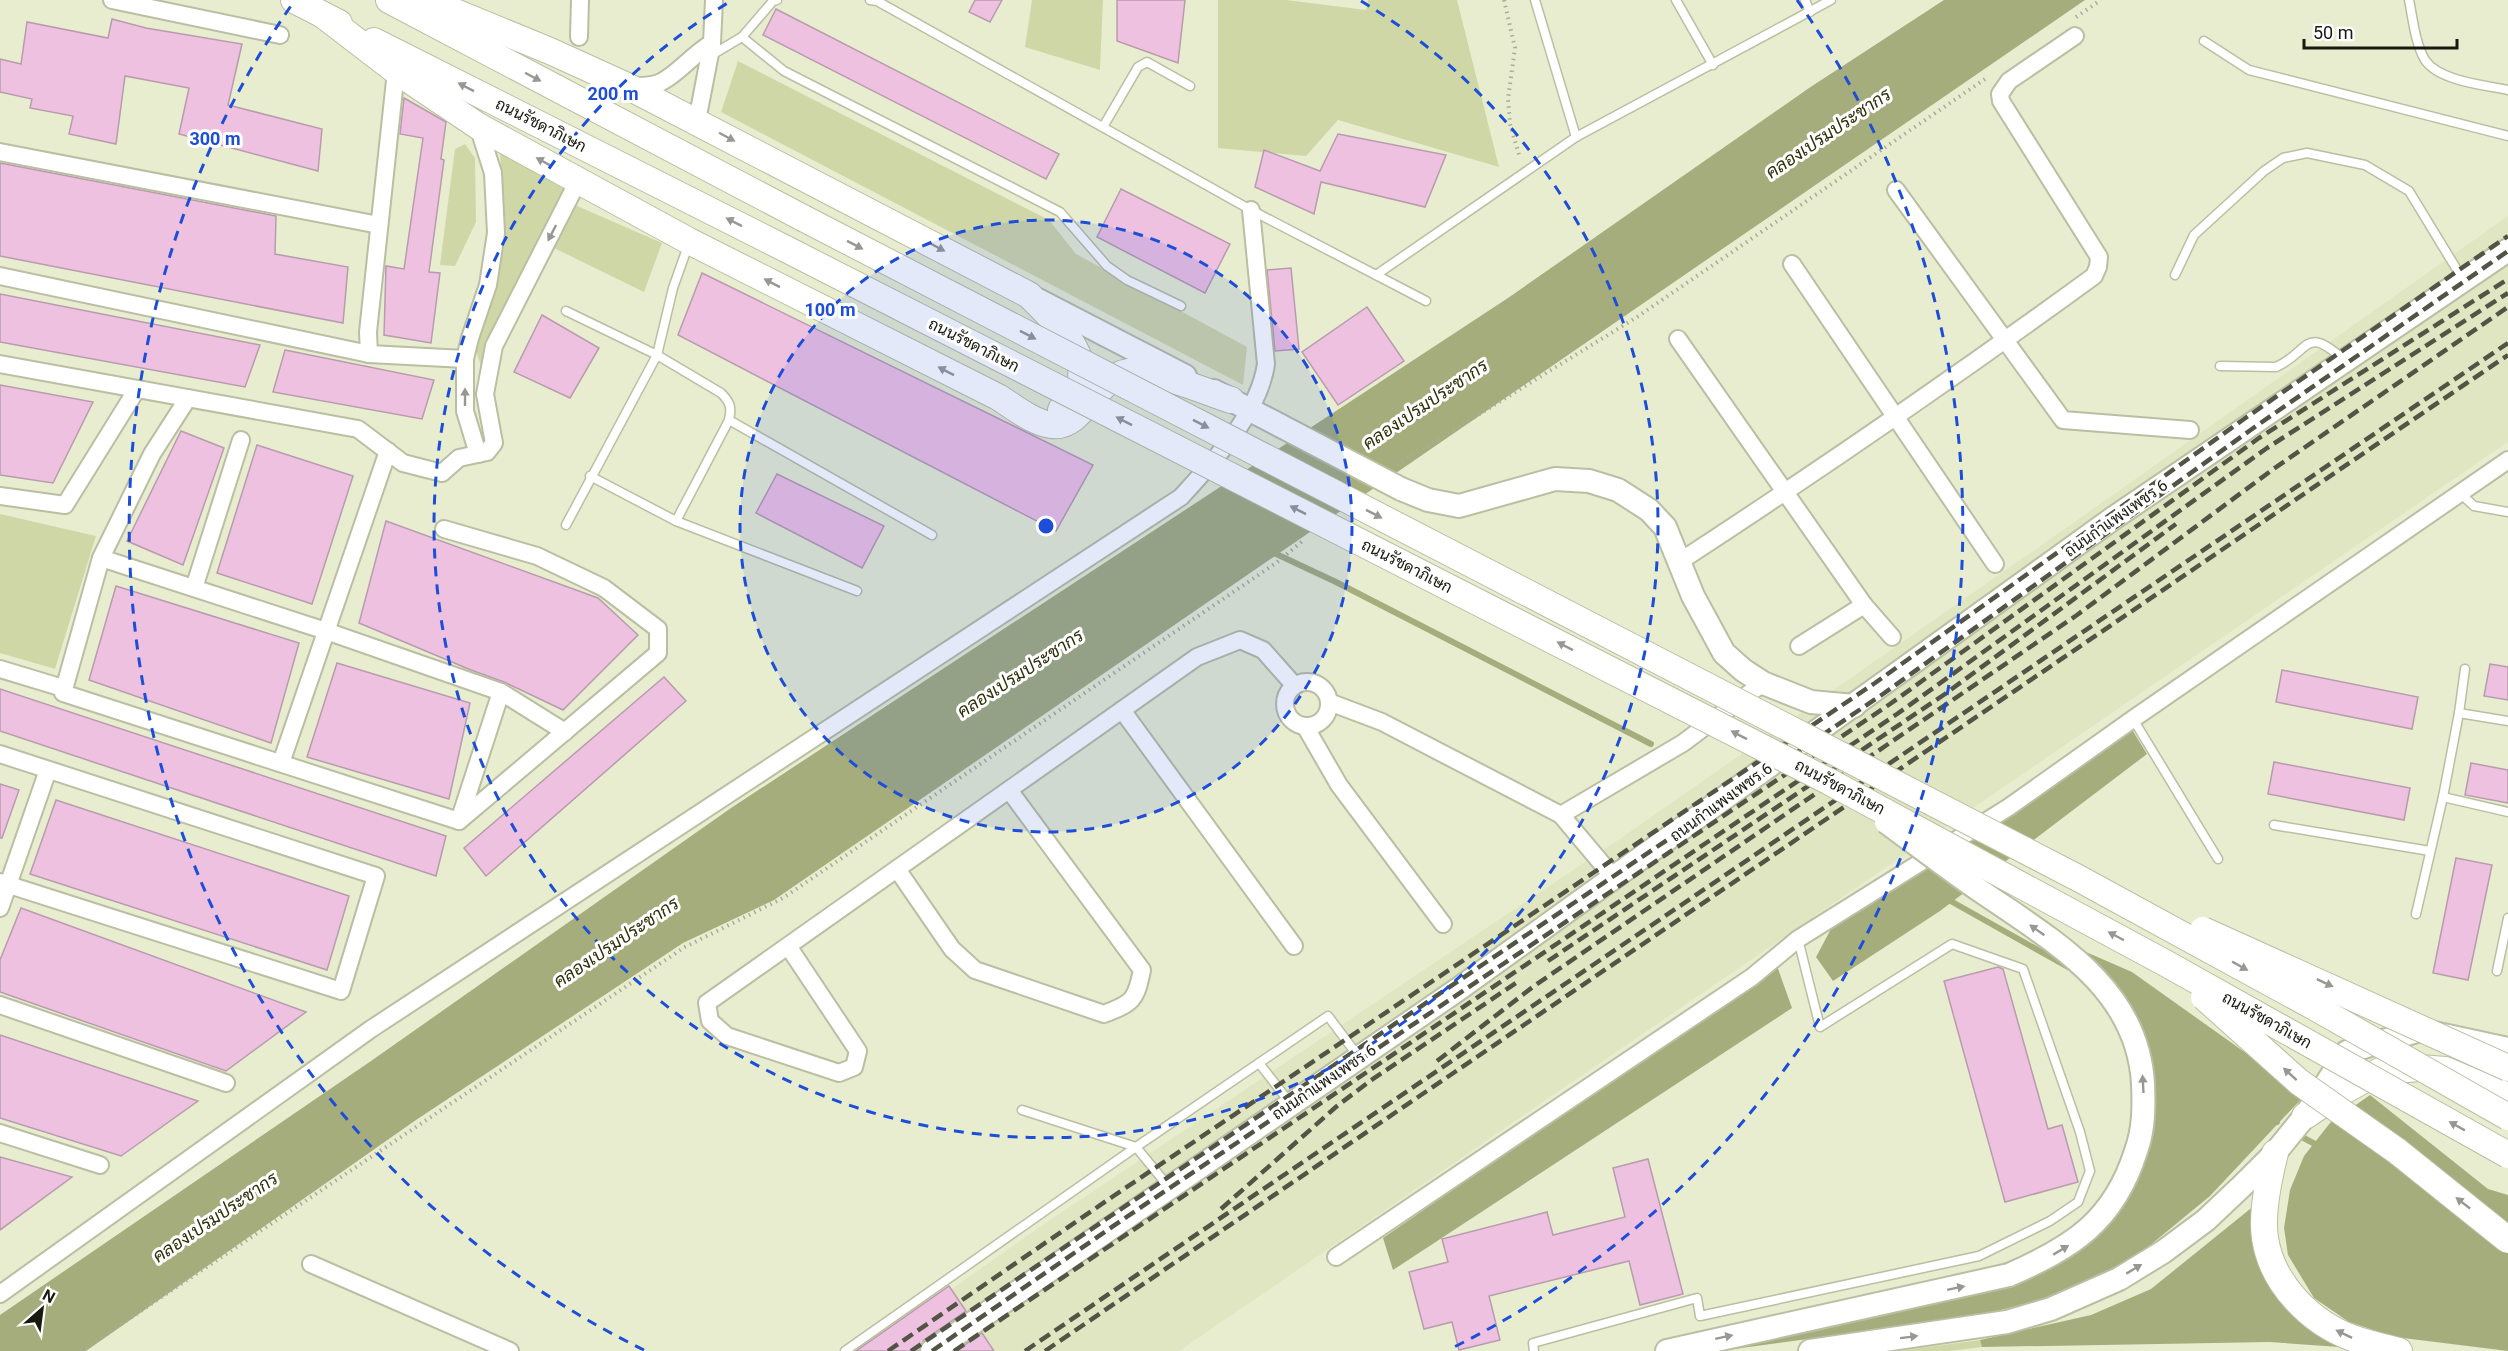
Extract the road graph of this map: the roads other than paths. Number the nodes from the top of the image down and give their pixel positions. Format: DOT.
graph roads {
  1 [pos="112,0"];
  2 [pos="294,0"];
  3 [pos="389,0"];
  4 [pos="426,0"];
  5 [pos="580,0"];
  6 [pos="714,0"];
  7 [pos="777,0"];
  8 [pos="870,0"];
  9 [pos="1535,0"];
  10 [pos="1676,0"];
  11 [pos="1805,0"];
  12 [pos="1831,0"];
  13 [pos="2409,0"];
  14 [pos="1810,12"];
  15 [pos="323,15"];
  16 [pos="2073,28"];
  17 [pos="280,35"];
  18 [pos="742,37"];
  19 [pos="579,38"];
  20 [pos="2204,41"];
  21 [pos="711,50"];
  22 [pos="1713,65"];
  23 [pos="396,71"];
  24 [pos="627,86"];
  25 [pos="1190,86"];
  26 [pos="2508,90"];
  27 [pos="697,121"];
  28 [pos="477,126"];
  29 [pos="1103,127"];
  30 [pos="2508,136"];
  31 [pos="1576,137"];
  32 [pos="0,152"];
  33 [pos="578,181"];
  34 [pos="1896,190"];
  35 [pos="1251,210"];
  36 [pos="379,225"];
  37 [pos="689,241"];
  38 [pos="2508,250"];
  39 [pos="1792,264"];
  40 [pos="2175,274"];
  41 [pos="1376,275"];
  42 [pos="0,276"];
  43 [pos="2464,281"];
  44 [pos="1029,295"];
  45 [pos="1426,301"];
  46 [pos="1181,306"];
  47 [pos="566,311"];
  48 [pos="1678,339"];
  49 [pos="2004,342"];
  50 [pos="369,354"];
  51 [pos="657,355"];
  52 [pos="465,359"];
  53 [pos="2345,360"];
  54 [pos="0,364"];
  55 [pos="2220,366"];
  56 [pos="137,389"];
  57 [pos="188,398"];
  58 [pos="998,398"];
  59 [pos="1240,405"];
  60 [pos="1894,416"];
  61 [pos="729,420"];
  62 [pos="2190,430"];
  63 [pos="241,440"];
  64 [pos="388,451"];
  65 [pos="478,454"];
  66 [pos="2508,460"];
  67 [pos="590,476"];
  68 [pos="1786,492"];
  69 [pos="2460,493"];
  70 [pos="0,496"];
  71 [pos="2508,512"];
  72 [pos="676,521"];
  73 [pos="566,525"];
  74 [pos="444,529"];
  75 [pos="932,535"];
  76 [pos="101,558"];
  77 [pos="1679,562"];
  78 [pos="1995,564"];
  79 [pos="194,588"];
  80 [pos="857,591"];
  81 [pos="1864,605"];
  82 [pos="326,631"];
  83 [pos="1892,637"];
  84 [pos="1799,646"];
  85 [pos="0,669"];
  86 [pos="2465,669"];
  87 [pos="1763,683"];
  88 [pos="1294,685"];
  89 [pos="63,688"];
  90 [pos="501,692"];
  91 [pos="1329,702"];
  92 [pos="1854,706"];
  93 [pos="1122,710"];
  94 [pos="2459,713"];
  95 [pos="2133,719"];
  96 [pos="2508,721"];
  97 [pos="1305,726"];
  98 [pos="565,732"];
  99 [pos="0,754"];
  100 [pos="281,763"];
  101 [pos="48,770"];
  102 [pos="1828,781"];
  103 [pos="1009,789"];
  104 [pos="2443,797"];
  105 [pos="2508,812"];
  106 [pos="1561,815"];
  107 [pos="459,821"];
  108 [pos="2274,825"];
  109 [pos="2430,851"];
  110 [pos="2218,859"];
  111 [pos="897,869"];
  112 [pos="1614,878"];
  113 [pos="2078,878"];
  114 [pos="4,884"];
  115 [pos="0,908"];
  116 [pos="2416,914"];
  117 [pos="2508,918"];
  118 [pos="1443,924"];
  119 [pos="1798,939"];
  120 [pos="1294,945"];
  121 [pos="788,946"];
  122 [pos="2167,964"];
  123 [pos="2497,971"];
  124 [pos="0,1005"];
  125 [pos="2508,1049"];
  126 [pos="1360,1058"];
  127 [pos="1259,1063"];
  128 [pos="226,1083"];
  129 [pos="2505,1085"];
  130 [pos="1291,1104"];
  131 [pos="1022,1110"];
  132 [pos="2305,1116"];
  133 [pos="2508,1117"];
  134 [pos="0,1133"];
  135 [pos="1136,1147"];
  136 [pos="2276,1153"];
  137 [pos="2508,1155"];
  138 [pos="100,1165"];
  139 [pos="1170,1188"];
  140 [pos="2508,1240"];
  141 [pos="1336,1257"];
  142 [pos="311,1264"];
  143 [pos="0,1294"];
  144 [pos="510,1351"];
  145 [pos="845,1351"];
  146 [pos="932,1351"];
  147 [pos="1534,1351"];
  148 [pos="1667,1351"];
  149 [pos="1810,1351"];
  150 [pos="2399,1351"];
  1 -- 17 [label="street"];
  2 -- 15 [label="main road, ถนนรัชดาภิเษก"];
  3 -- 113 [label="main road, ถนนรัชดาภิเษก, one-way, bridge"];
  4 -- 24 [label="main road"];
  5 -- 19 [label="street"];
  6 -- 21 [label="street"];
  7 -- 18 [label="lane"];
  8 -- 29 [label="lane"];
  9 -- 31 [label="lane"];
  10 -- 22 [label="lane"];
  11 -- 14 [label="lane"];
  12 -- 14 [label="lane"];
  13 -- 26 [label="lane"];
  14 -- 22 [label="lane"];
  15 -- 23 [label="main road"];
  102 -- 15 [label="main road, ถนนรัชดาภิเษก, one-way, bridge"];
  16 -- 49 [label="street"];
  18 -- 21 [label="lane"];
  18 -- 46 [label="lane"];
  20 -- 30 [label="lane"];
  21 -- 24 [label="street"];
  21 -- 27 [label="street"];
  22 -- 31 [label="lane"];
  23 -- 28 [label="main road"];
  23 -- 36 [label="street"];
  24 -- 27 [label="main road"];
  25 -- 29 [label="lane"];
  27 -- 44 [label="main road, one-way"];
  33 -- 28 [label="main road, one-way"];
  28 -- 52 [label="street"];
  29 -- 35 [label="lane"];
  31 -- 41 [label="lane"];
  32 -- 36 [label="street"];
  33 -- 37 [label="main road"];
  33 -- 65 [label="street, one-way"];
  34 -- 49 [label="street"];
  35 -- 41 [label="lane"];
  35 -- 59 [label="street"];
  36 -- 50 [label="street"];
  37 -- 51 [label="lane"];
  58 -- 37 [label="main road, one-way"];
  38 -- 43 [label="street, ถนนกำแพงเพชร 6"];
  39 -- 60 [label="street"];
  40 -- 43 [label="lane"];
  41 -- 45 [label="lane"];
  42 -- 50 [label="street"];
  43 -- 53 [label="street, ถนนกำแพงเพชร 6"];
  44 -- 58 [label="main road"];
  44 -- 59 [label="street"];
  47 -- 51 [label="lane"];
  48 -- 68 [label="street"];
  49 -- 60 [label="street"];
  49 -- 62 [label="street"];
  50 -- 52 [label="street"];
  51 -- 61 [label="lane"];
  51 -- 67 [label="lane"];
  65 -- 52 [label="street, one-way"];
  53 -- 55 [label="lane"];
  53 -- 92 [label="street, ถนนกำแพงเพชร 6"];
  54 -- 56 [label="street"];
  56 -- 57 [label="street"];
  56 -- 70 [label="street"];
  57 -- 64 [label="street"];
  57 -- 76 [label="street"];
  58 -- 59 [label="main road"];
  59 -- 77 [label="street, bridge"];
  59 -- 143 [label="street"];
  60 -- 68 [label="street"];
  60 -- 78 [label="street"];
  61 -- 72 [label="lane"];
  61 -- 75 [label="lane"];
  63 -- 79 [label="street"];
  64 -- 65 [label="street"];
  64 -- 82 [label="street"];
  66 -- 69 [label="street"];
  67 -- 72 [label="lane"];
  67 -- 73 [label="lane"];
  68 -- 77 [label="street"];
  68 -- 81 [label="street"];
  69 -- 71 [label="lane"];
  69 -- 95 [label="street"];
  72 -- 80 [label="lane"];
  74 -- 98 [label="street"];
  76 -- 79 [label="street"];
  76 -- 89 [label="street"];
  77 -- 87 [label="street"];
  79 -- 82 [label="street"];
  81 -- 83 [label="street"];
  81 -- 84 [label="street"];
  82 -- 90 [label="street"];
  82 -- 100 [label="street"];
  85 -- 89 [label="street"];
  86 -- 94 [label="lane"];
  87 -- 92 [label="street"];
  87 -- 106 [label="street"];
  88 -- 91 [label="street"];
  88 -- 93 [label="street"];
  88 -- 97 [label="street"];
  89 -- 100 [label="street"];
  90 -- 98 [label="street"];
  90 -- 107 [label="street"];
  91 -- 97 [label="street"];
  91 -- 106 [label="street"];
  92 -- 112 [label="street, ถนนกำแพงเพชร 6"];
  93 -- 103 [label="street"];
  93 -- 120 [label="street"];
  94 -- 96 [label="lane"];
  94 -- 104 [label="lane"];
  95 -- 110 [label="lane"];
  95 -- 119 [label="street"];
  97 -- 118 [label="street"];
  98 -- 107 [label="street"];
  99 -- 101 [label="street"];
  100 -- 107 [label="street"];
  101 -- 114 [label="street"];
  101 -- 114 [label="street"];
  122 -- 102 [label="main road, ถนนรัชดาภิเษก, one-way, bridge"];
  148 -- 102 [label="street, one-way, bridge"];
  103 -- 111 [label="street"];
  103 -- 111 [label="street"];
  104 -- 105 [label="lane"];
  104 -- 109 [label="lane"];
  106 -- 112 [label="street"];
  108 -- 109 [label="lane"];
  109 -- 116 [label="lane"];
  111 -- 121 [label="street"];
  112 -- 126 [label="street, ถนนกำแพงเพชร 6"];
  113 -- 129 [label="main road, one-way, bridge"];
  113 -- 133 [label="main road, ถนนรัชดาภิเษก, one-way, bridge"];
  114 -- 115 [label="street"];
  117 -- 123 [label="lane"];
  119 -- 141 [label="street"];
  119 -- 147 [label="lane"];
  121 -- 121 [label="street"];
  137 -- 122 [label="main road, ถนนรัชดาภิเษก, one-way, bridge"];
  140 -- 122 [label="main road, one-way, bridge"];
  124 -- 128 [label="street"];
  125 -- 132 [label="street"];
  126 -- 127 [label="lane"];
  126 -- 130 [label="street, ถนนกำแพงเพชร 6"];
  127 -- 130 [label="lane"];
  127 -- 135 [label="lane"];
  129 -- 132 [label="main road"];
  130 -- 139 [label="street, ถนนกำแพงเพชร 6"];
  131 -- 135 [label="lane"];
  132 -- 136 [label="street"];
  134 -- 138 [label="street"];
  135 -- 139 [label="lane"];
  135 -- 145 [label="lane"];
  149 -- 136 [label="street, one-way"];
  150 -- 136 [label="main road, one-way"];
  139 -- 146 [label="street, ถนนกำแพงเพชร 6"];
  142 -- 144 [label="street"];
}
